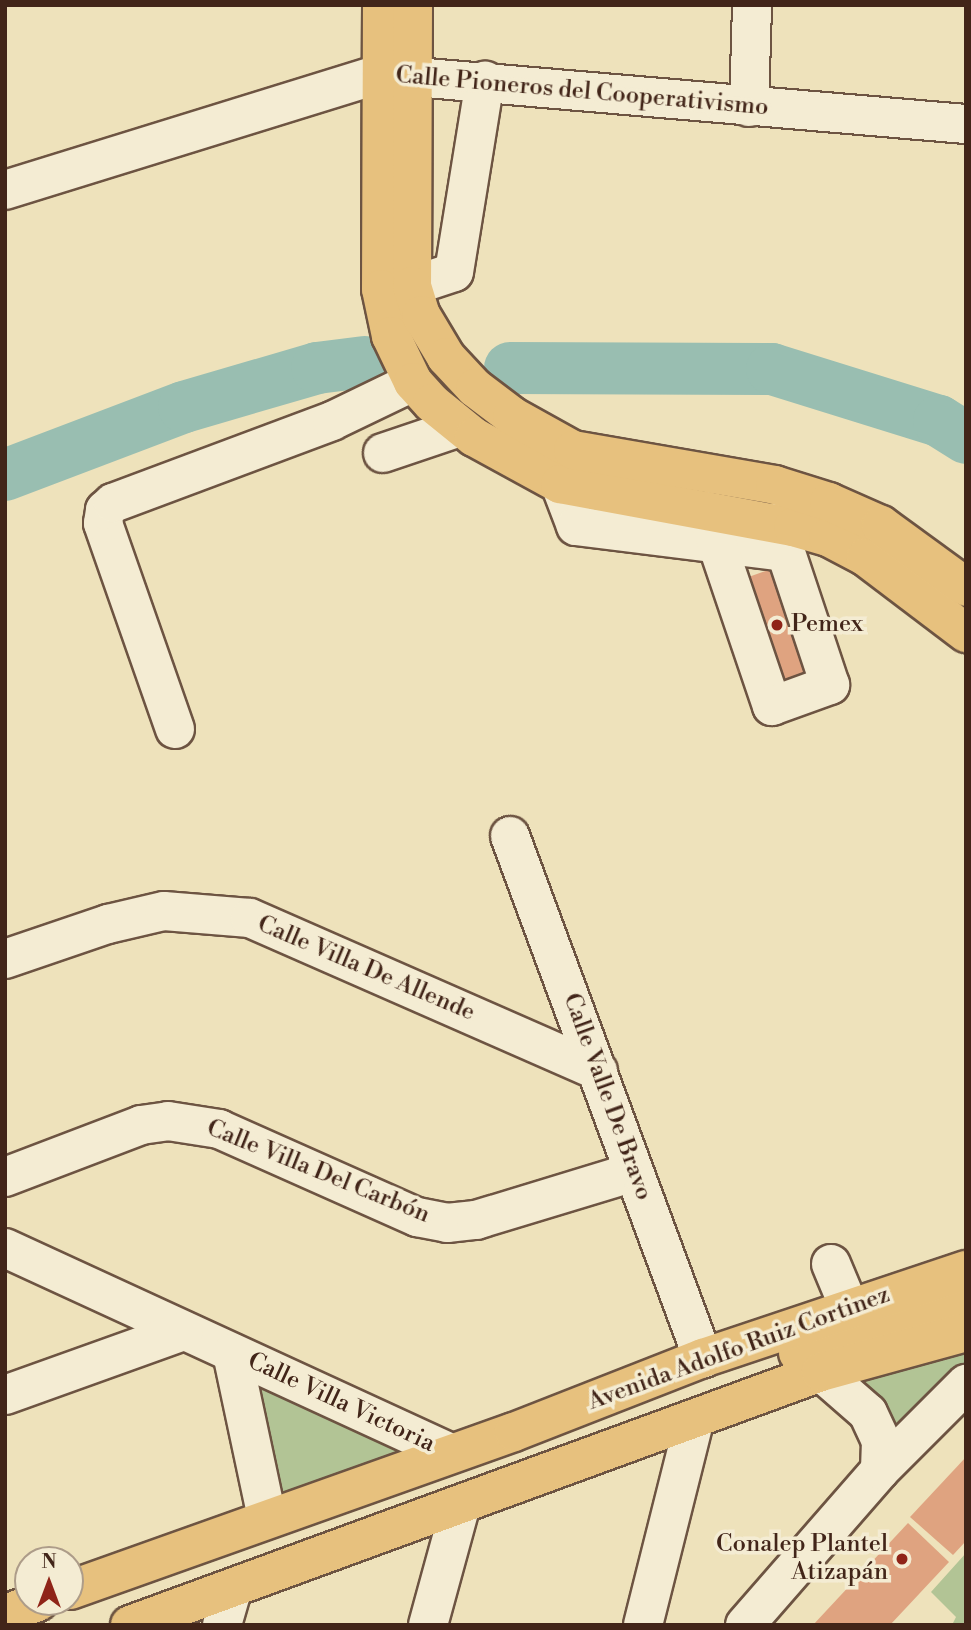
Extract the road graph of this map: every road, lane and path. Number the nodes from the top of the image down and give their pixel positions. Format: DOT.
graph roads {
  1 [pos="382,5"];
  2 [pos="413,5"];
  3 [pos="752,5"];
  4 [pos="396,74"];
  5 [pos="485,80"];
  6 [pos="749,107"];
  7 [pos="966,124"];
  8 [pos="5,190"];
  9 [pos="412,286"];
  10 [pos="413,382"];
  11 [pos="460,427"];
  12 [pos="396,449"];
  13 [pos="567,467"];
  14 [pos="711,527"];
  15 [pos="780,537"];
  16 [pos="966,587"];
  17 [pos="966,634"];
  18 [pos="176,729"];
  19 [pos="510,836"];
  20 [pos="5,959"];
  21 [pos="598,1071"];
  22 [pos="634,1172"];
  23 [pos="5,1177"];
  24 [pos="5,1248"];
  25 [pos="831,1264"];
  26 [pos="966,1270"];
  27 [pos="966,1299"];
  28 [pos="849,1307"];
  29 [pos="966,1317"];
  30 [pos="184,1331"];
  31 [pos="966,1332"];
  32 [pos="232,1353"];
  33 [pos="703,1358"];
  34 [pos="821,1372"];
  35 [pos="966,1384"];
  36 [pos="5,1395"];
  37 [pos="695,1418"];
  38 [pos="605,1424"];
  39 [pos="514,1432"];
  40 [pos="450,1453"];
  41 [pos="880,1470"];
  42 [pos="529,1480"];
  43 [pos="461,1504"];
  44 [pos="267,1518"];
  45 [pos="84,1585"];
  46 [pos="227,1607"];
  47 [pos="130,1625"];
  48 [pos="428,1625"];
  49 [pos="643,1625"];
  50 [pos="746,1625"];
  1 -- 4 [label="main road"];
  2 -- 4 [label="main road"];
  3 -- 6 [label="street"];
  4 -- 5 [label="street, Calle Pioneros del Cooperativismo"];
  4 -- 8 [label="street, Calle Pioneros del Cooperativismo"];
  4 -- 9 [label="main road"];
  4 -- 10 [label="main road"];
  5 -- 6 [label="street, Calle Pioneros del Cooperativismo"];
  5 -- 9 [label="street"];
  6 -- 7 [label="street, Calle Pioneros del Cooperativismo"];
  9 -- 13 [label="main road"];
  10 -- 11 [label="main road"];
  10 -- 18 [label="street"];
  11 -- 12 [label="street"];
  11 -- 13 [label="main road"];
  13 -- 14 [label="main road"];
  13 -- 16 [label="main road"];
  14 -- 15 [label="main road"];
  14 -- 15 [label="street"];
  15 -- 17 [label="main road"];
  19 -- 21 [label="street, Calle Valle De Bravo"];
  20 -- 21 [label="street, Calle Villa De Allende"];
  21 -- 22 [label="street, Calle Valle De Bravo"];
  22 -- 23 [label="street, Calle Villa Del Carbón"];
  22 -- 33 [label="street, Calle Valle De Bravo"];
  24 -- 30 [label="street, Calle Villa Victoria"];
  25 -- 28 [label="street"];
  26 -- 28 [label="main road, Avenida Adolfo Ruiz Cortinez"];
  27 -- 38 [label="main road, Avenida Adolfo Ruiz Cortinez"];
  28 -- 33 [label="main road, Avenida Adolfo Ruiz Cortinez"];
  29 -- 38 [label="main road, Avenida Adolfo Ruiz Cortinez"];
  30 -- 32 [label="street, Calle Villa Victoria"];
  30 -- 36 [label="street"];
  31 -- 34 [label="main road, Avenida Adolfo Ruiz Cortinez"];
  32 -- 40 [label="street, Calle Villa Victoria"];
  32 -- 44 [label="street, Calle Villa Victoria"];
  33 -- 39 [label="main road, Avenida Adolfo Ruiz Cortinez"];
  34 -- 37 [label="main road, Avenida Adolfo Ruiz Cortinez"];
  34 -- 41 [label="street"];
  35 -- 41 [label="street"];
  37 -- 42 [label="main road, Avenida Adolfo Ruiz Cortinez"];
  37 -- 49 [label="street"];
  38 -- 39 [label="main road, Avenida Adolfo Ruiz Cortinez"];
  38 -- 42 [label="main road, Avenida Adolfo Ruiz Cortinez"];
  39 -- 40 [label="main road, Avenida Adolfo Ruiz Cortinez"];
  40 -- 44 [label="main road, Avenida Adolfo Ruiz Cortinez"];
  41 -- 50 [label="street"];
  42 -- 43 [label="main road, Avenida Adolfo Ruiz Cortinez"];
  43 -- 46 [label="main road, Avenida Adolfo Ruiz Cortinez"];
  43 -- 48 [label="street"];
  44 -- 45 [label="main road, Avenida Adolfo Ruiz Cortinez"];
  46 -- 47 [label="main road, Avenida Adolfo Ruiz Cortinez"];
}
